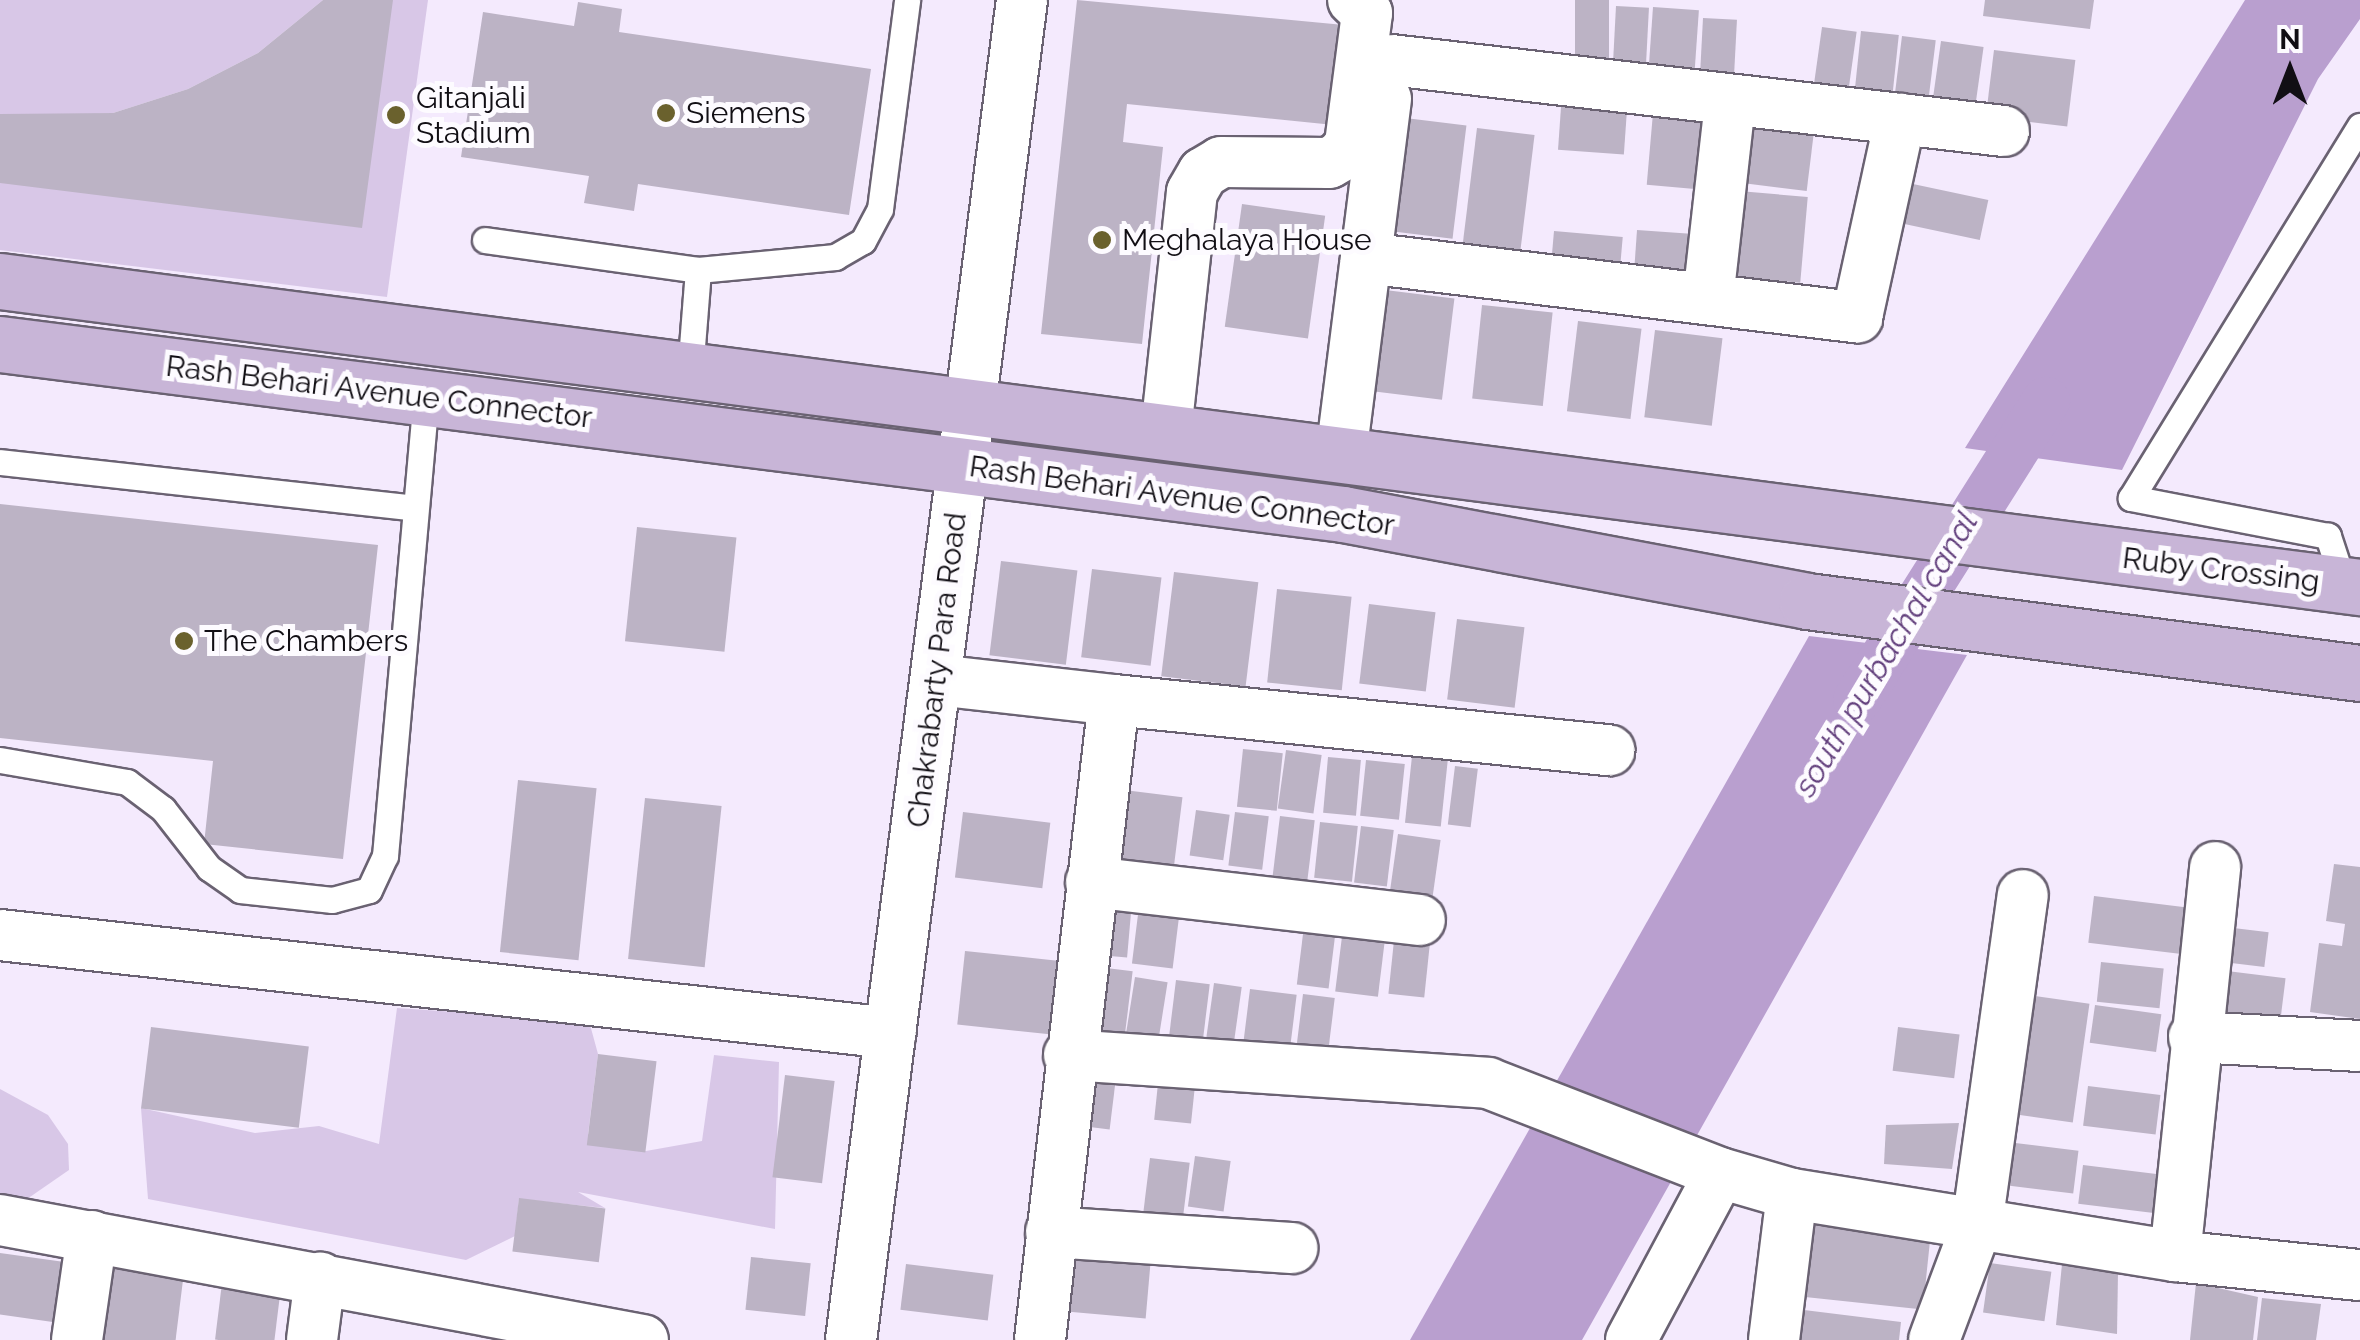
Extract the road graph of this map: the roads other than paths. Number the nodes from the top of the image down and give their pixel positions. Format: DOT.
graph roads {
  1 [pos="907,0"];
  2 [pos="1022,0"];
  3 [pos="1353,0"];
  4 [pos="1398,0"];
  5 [pos="1391,60"];
  6 [pos="1730,102"];
  7 [pos="1900,120"];
  8 [pos="2360,126"];
  9 [pos="2004,131"];
  10 [pos="485,240"];
  11 [pos="1366,258"];
  12 [pos="698,270"];
  13 [pos="0,282"];
  14 [pos="1708,299"];
  15 [pos="0,344"];
  16 [pos="690,370"];
  17 [pos="426,398"];
  18 [pos="969,408"];
  19 [pos="1166,431"];
  20 [pos="1341,455"];
  21 [pos="0,462"];
  22 [pos="962,466"];
  23 [pos="414,508"];
  24 [pos="2081,553"];
  25 [pos="2352,586"];
  26 [pos="2360,672"];
  27 [pos="936,680"];
  28 [pos="1114,700"];
  29 [pos="1608,750"];
  30 [pos="0,760"];
  31 [pos="2214,867"];
  32 [pos="1091,882"];
  33 [pos="2023,895"];
  34 [pos="1420,920"];
  35 [pos="0,935"];
  36 [pos="891,1034"];
  37 [pos="2194,1037"];
  38 [pos="2360,1046"];
  39 [pos="1069,1056"];
  40 [pos="1720,1174"];
  41 [pos="1792,1194"];
  42 [pos="0,1220"];
  43 [pos="1977,1225"];
  44 [pos="1051,1232"];
  45 [pos="92,1236"];
  46 [pos="1292,1248"];
  47 [pos="2174,1256"];
  48 [pos="2360,1275"];
  49 [pos="320,1278"];
  50 [pos="1941,1339"];
  51 [pos="77,1340"];
  52 [pos="312,1340"];
  53 [pos="643,1340"];
  54 [pos="852,1340"];
  55 [pos="1040,1340"];
  56 [pos="1631,1340"];
  57 [pos="1774,1340"];
  1 -- 12 [label="lane"];
  2 -- 18 [label="street, Chakrabarty Para Road"];
  3 -- 19 [label="street"];
  4 -- 5 [label="street"];
  5 -- 6 [label="street"];
  5 -- 11 [label="street"];
  6 -- 7 [label="street"];
  6 -- 14 [label="street"];
  7 -- 9 [label="street"];
  7 -- 14 [label="street"];
  8 -- 25 [label="lane"];
  10 -- 12 [label="lane"];
  11 -- 14 [label="street"];
  11 -- 20 [label="street"];
  12 -- 16 [label="lane"];
  13 -- 16 [label="main road, Rash Behari Avenue Connector"];
  15 -- 17 [label="main road, Rash Behari Avenue Connector"];
  16 -- 18 [label="main road, Rash Behari Avenue Connector"];
  17 -- 22 [label="main road, Rash Behari Avenue Connector"];
  17 -- 23 [label="lane"];
  18 -- 19 [label="main road, Rash Behari Avenue Connector"];
  18 -- 22 [label="street, Chakrabarty Para Road"];
  19 -- 20 [label="main road, Rash Behari Avenue Connector"];
  20 -- 24 [label="main road, Rash Behari Avenue Connector"];
  21 -- 23 [label="lane"];
  22 -- 26 [label="main road, Rash Behari Avenue Connector"];
  22 -- 27 [label="street, Chakrabarty Para Road"];
  23 -- 30 [label="lane"];
  24 -- 25 [label="main road, Ruby Crossing"];
  27 -- 28 [label="street"];
  27 -- 36 [label="street, Chakrabarty Para Road"];
  28 -- 29 [label="street"];
  28 -- 32 [label="street"];
  31 -- 37 [label="street"];
  32 -- 34 [label="street"];
  32 -- 39 [label="street"];
  33 -- 43 [label="street"];
  35 -- 36 [label="street"];
  36 -- 54 [label="street, Chakrabarty Para Road"];
  37 -- 38 [label="street"];
  37 -- 47 [label="street"];
  39 -- 40 [label="street"];
  39 -- 44 [label="street"];
  40 -- 41 [label="street"];
  40 -- 56 [label="street"];
  41 -- 43 [label="street"];
  41 -- 57 [label="street"];
  42 -- 45 [label="street"];
  43 -- 47 [label="street"];
  43 -- 50 [label="street"];
  44 -- 46 [label="street"];
  44 -- 55 [label="street"];
  45 -- 49 [label="street"];
  45 -- 51 [label="street"];
  47 -- 48 [label="street"];
  49 -- 52 [label="street"];
  49 -- 53 [label="street"];
}
